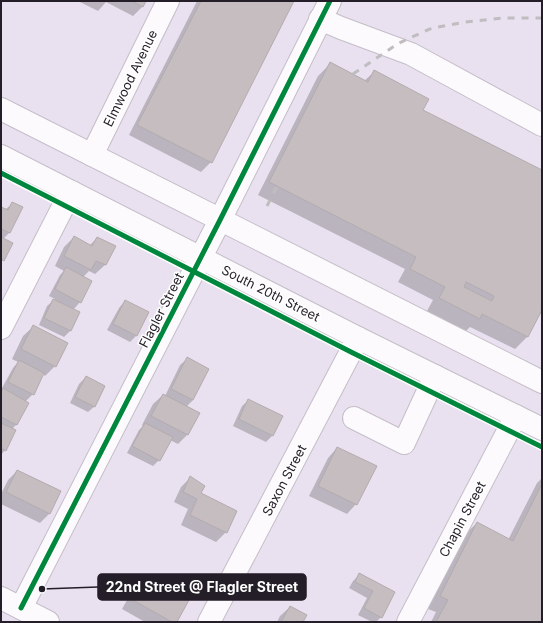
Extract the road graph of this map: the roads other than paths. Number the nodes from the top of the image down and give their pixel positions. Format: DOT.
graph roads {
  1 [pos="168,1"];
  2 [pos="325,10"];
  3 [pos="1,109"];
  4 [pos="542,125"];
  5 [pos="92,155"];
  6 [pos="1,156"];
  7 [pos="72,192"];
  8 [pos="220,220"];
  9 [pos="201,258"];
  10 [pos="1,328"];
  11 [pos="358,338"];
  12 [pos="435,376"];
  13 [pos="540,376"];
  14 [pos="516,416"];
  15 [pos="354,418"];
  16 [pos="542,429"];
  17 [pos="1,598"];
  18 [pos="21,608"];
  19 [pos="48,622"];
  20 [pos="210,622"];
  21 [pos="408,622"];
  1 -- 5 [label="street, Elmwood Avenue"];
  2 -- 4 [label="street"];
  2 -- 8 [label="street, Flagler Street"];
  3 -- 5 [label="street"];
  5 -- 8 [label="street"];
  6 -- 7 [label="street, South 20th Street"];
  7 -- 9 [label="street, South 20th Street"];
  7 -- 10 [label="street"];
  8 -- 9 [label="street, Flagler Street"];
  8 -- 13 [label="street"];
  9 -- 11 [label="street, South 20th Street"];
  9 -- 18 [label="street, Flagler Street"];
  11 -- 12 [label="street, South 20th Street"];
  11 -- 20 [label="street, Saxon Street"];
  12 -- 14 [label="street, South 20th Street"];
  12 -- 15 [label="street"];
  14 -- 16 [label="street, South 20th Street"];
  14 -- 21 [label="street, Chapin Street"];
  17 -- 18 [label="street"];
  18 -- 19 [label="street"];
}
